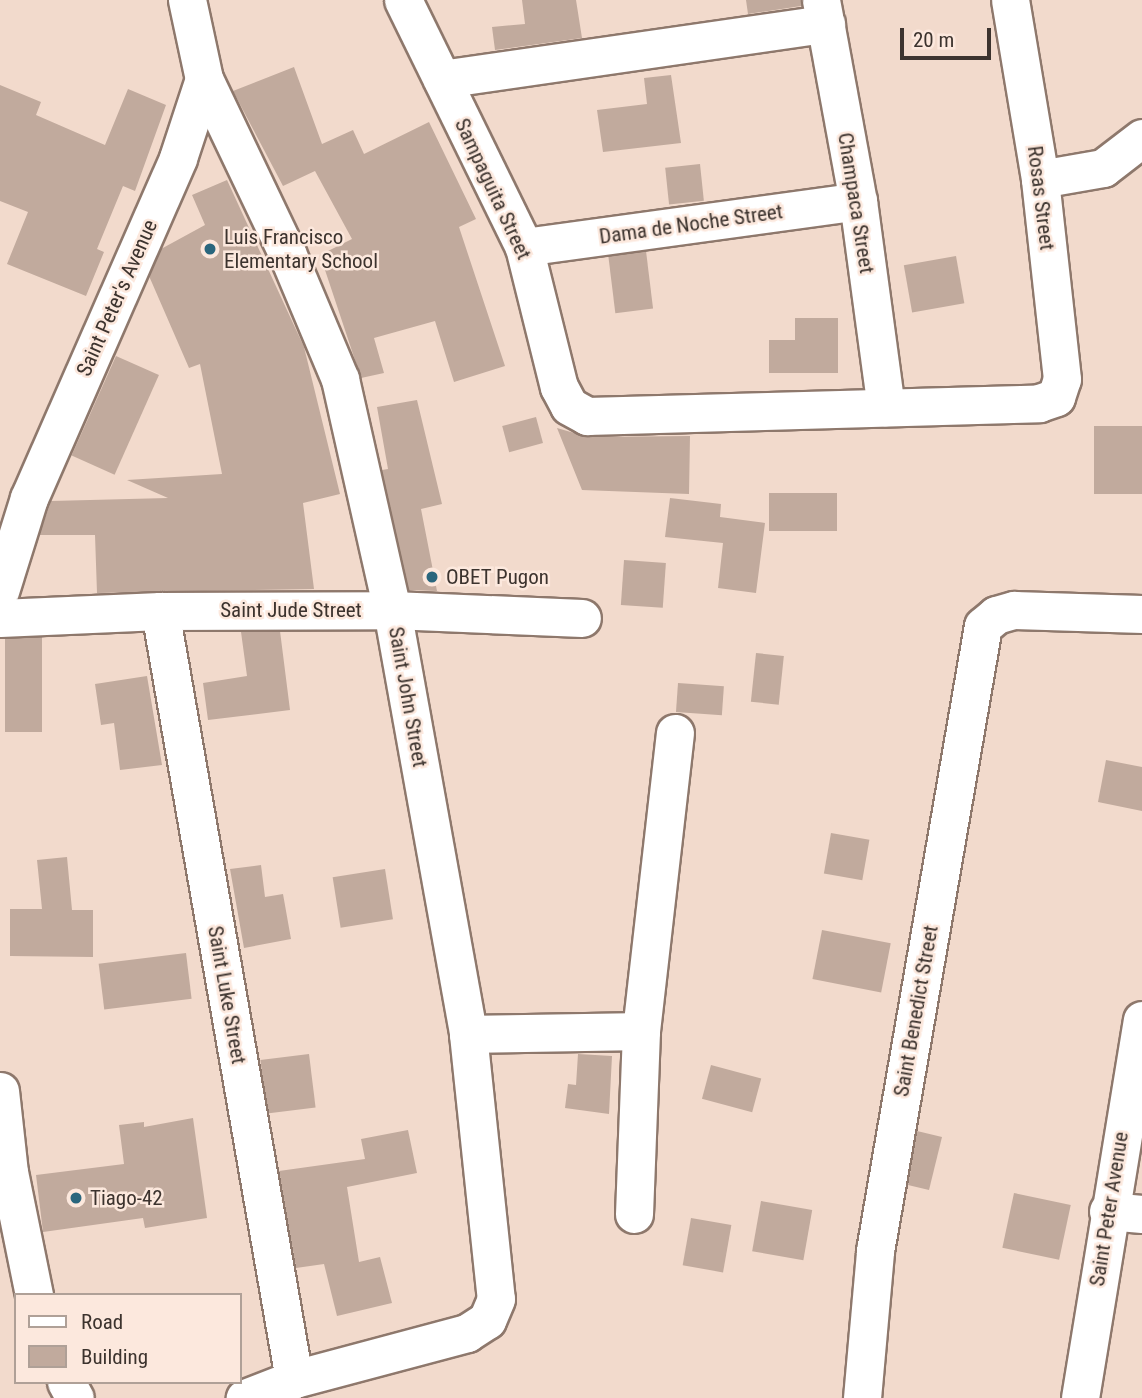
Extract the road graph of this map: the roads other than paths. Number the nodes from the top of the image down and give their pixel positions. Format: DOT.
graph roads {
  1 [pos="187,0"];
  2 [pos="403,0"];
  3 [pos="1010,0"];
  4 [pos="823,12"];
  5 [pos="204,79"];
  6 [pos="442,79"];
  7 [pos="1142,138"];
  8 [pos="1040,179"];
  9 [pos="858,201"];
  10 [pos="524,247"];
  11 [pos="886,407"];
  12 [pos="0,591"];
  13 [pos="392,610"];
  14 [pos="160,611"];
  15 [pos="1142,614"];
  16 [pos="0,618"];
  17 [pos="582,618"];
  18 [pos="675,733"];
  19 [pos="1142,1020"];
  20 [pos="641,1031"];
  21 [pos="468,1034"];
  22 [pos="0,1091"];
  23 [pos="1125,1212"];
  24 [pos="634,1214"];
  25 [pos="34,1293"];
  26 [pos="294,1379"];
  27 [pos="245,1398"];
  28 [pos="862,1398"];
  29 [pos="1080,1398"];
  1 -- 5 [label="street"];
  2 -- 6 [label="street, Sampaguita Street"];
  3 -- 8 [label="street, Rosas Street"];
  4 -- 6 [label="street"];
  4 -- 9 [label="street, Champaca Street"];
  5 -- 12 [label="street, Saint Peter's Avenue"];
  5 -- 13 [label="street, Saint John Street"];
  6 -- 10 [label="street, Sampaguita Street"];
  7 -- 8 [label="street"];
  8 -- 11 [label="street, Rosas Street"];
  9 -- 10 [label="street, Dama de Noche Street"];
  9 -- 11 [label="street, Champaca Street"];
  10 -- 11 [label="street, Sampaguita Street"];
  13 -- 14 [label="street, Saint Jude Street"];
  13 -- 17 [label="street, Saint Jude Street"];
  13 -- 21 [label="street, Saint John Street"];
  14 -- 16 [label="street, Saint Jude Street"];
  14 -- 26 [label="street, Saint Luke Street"];
  15 -- 28 [label="street, Saint Benedict Street"];
  18 -- 20 [label="street"];
  19 -- 23 [label="street, Saint Peter Avenue"];
  20 -- 21 [label="street"];
  20 -- 24 [label="street"];
  21 -- 26 [label="street, Saint John Street"];
  22 -- 25 [label="street"];
  23 -- 29 [label="street, Saint Peter Avenue"];
  26 -- 27 [label="street"];
}
